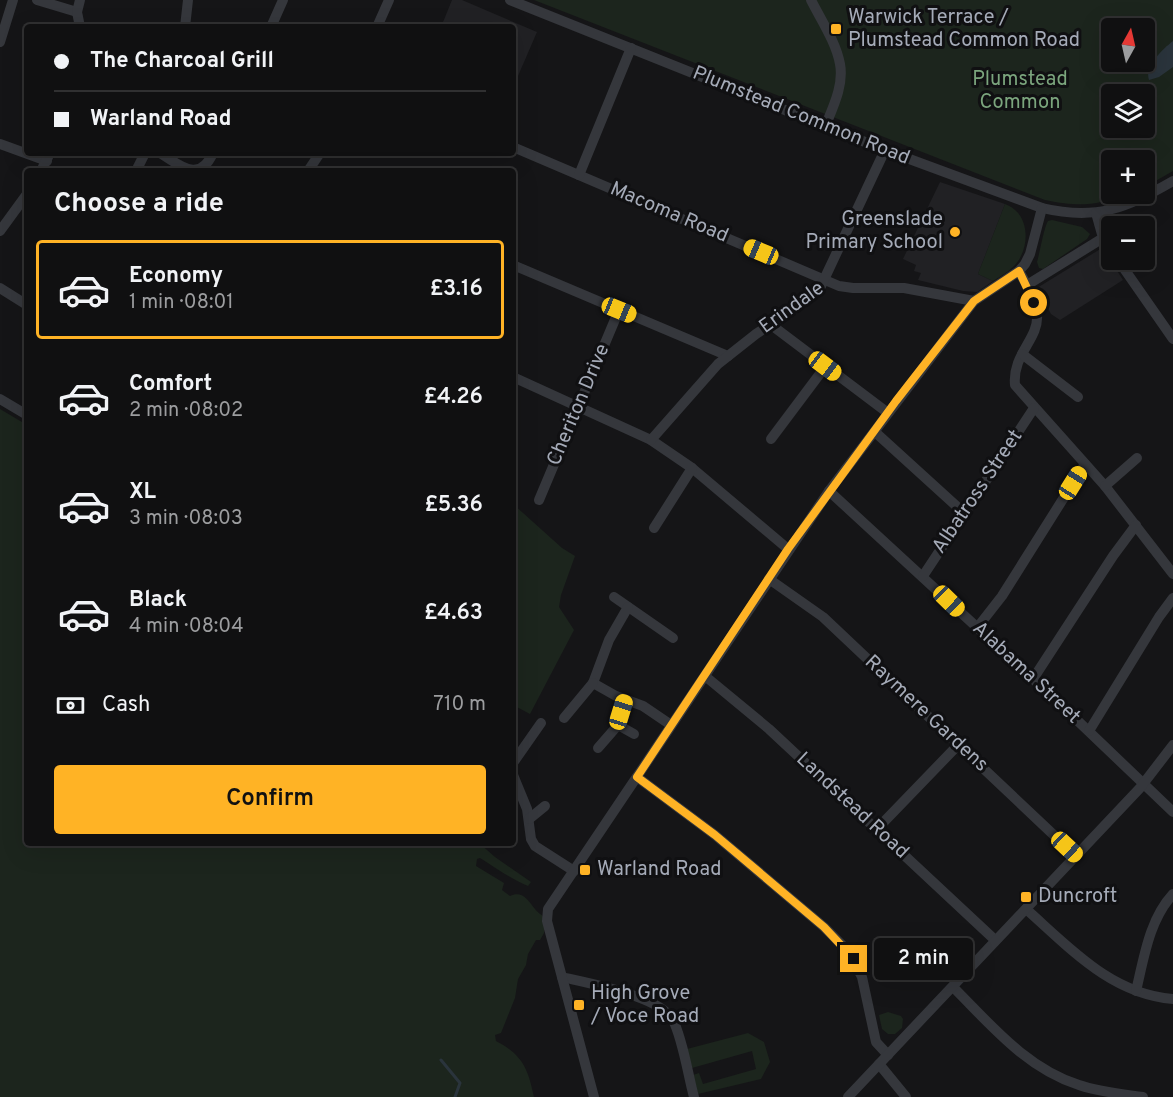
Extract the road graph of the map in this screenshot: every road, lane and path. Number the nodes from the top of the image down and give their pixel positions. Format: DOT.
graph roads {
  1 [pos="13,0"];
  2 [pos="37,0"];
  3 [pos="80,0"];
  4 [pos="188,0"];
  5 [pos="283,0"];
  6 [pos="388,0"];
  7 [pos="510,0"];
  8 [pos="811,0"];
  9 [pos="77,12"];
  10 [pos="79,24"];
  11 [pos="185,24"];
  12 [pos="272,24"];
  13 [pos="379,24"];
  14 [pos="0,42"];
  15 [pos="631,48"];
  16 [pos="825,127"];
  17 [pos="0,144"];
  18 [pos="516,148"];
  19 [pos="885,150"];
  20 [pos="24,153"];
  21 [pos="31,156"];
  22 [pos="165,156"];
  23 [pos="211,156"];
  24 [pos="46,162"];
  25 [pos="185,168"];
  26 [pos="200,168"];
  27 [pos="579,175"];
  28 [pos="1173,181"];
  29 [pos="24,198"];
  30 [pos="1042,208"];
  31 [pos="1095,213"];
  32 [pos="0,231"];
  33 [pos="1101,234"];
  34 [pos="1101,239"];
  35 [pos="516,265"];
  36 [pos="1125,270"];
  37 [pos="1019,271"];
  38 [pos="825,279"];
  39 [pos="1027,285"];
  40 [pos="0,288"];
  41 [pos="974,301"];
  42 [pos="24,303"];
  43 [pos="619,310"];
  44 [pos="770,324"];
  45 [pos="1173,339"];
  46 [pos="1022,354"];
  47 [pos="728,356"];
  48 [pos="825,366"];
  49 [pos="516,378"];
  50 [pos="1078,397"];
  51 [pos="0,399"];
  52 [pos="579,406"];
  53 [pos="1034,408"];
  54 [pos="24,412"];
  55 [pos="888,413"];
  56 [pos="875,432"];
  57 [pos="771,439"];
  58 [pos="651,440"];
  59 [pos="1137,458"];
  60 [pos="1085,465"];
  61 [pos="692,468"];
  62 [pos="1104,486"];
  63 [pos="829,491"];
  64 [pos="539,500"];
  65 [pos="964,513"];
  66 [pos="1136,525"];
  67 [pos="654,528"];
  68 [pos="788,549"];
  69 [pos="1171,569"];
  70 [pos="923,576"];
  71 [pos="769,579"];
  72 [pos="614,597"];
  73 [pos="1173,598"];
  74 [pos="628,607"];
  75 [pos="977,628"];
  76 [pos="673,638"];
  77 [pos="705,676"];
  78 [pos="1033,679"];
  79 [pos="593,683"];
  80 [pos="625,700"];
  81 [pos="564,718"];
  82 [pos="541,723"];
  83 [pos="618,725"];
  84 [pos="671,725"];
  85 [pos="1089,731"];
  86 [pos="634,734"];
  87 [pos="959,744"];
  88 [pos="1173,745"];
  89 [pos="598,748"];
  90 [pos="516,759"];
  91 [pos="637,777"];
  92 [pos="516,783"];
  93 [pos="1143,784"];
  94 [pos="545,806"];
  95 [pos="1173,812"];
  96 [pos="529,819"];
  97 [pos="876,830"];
  98 [pos="1076,856"];
  99 [pos="573,871"];
  100 [pos="1173,894"];
  101 [pos="1026,909"];
  102 [pos="996,940"];
  103 [pos="562,977"];
  104 [pos="953,987"];
  105 [pos="1136,991"];
  106 [pos="1173,999"];
  107 [pos="888,1055"];
  108 [pos="879,1064"];
  109 [pos="594,1097"];
  110 [pos="694,1097"];
  111 [pos="848,1097"];
  112 [pos="906,1097"];
  113 [pos="1143,1097"];
  1 -- 14 [label="street"];
  2 -- 9 [label="street"];
  3 -- 9 [label="street"];
  4 -- 11 [label="street"];
  5 -- 12 [label="street"];
  6 -- 13 [label="street"];
  7 -- 15 [label="street, Plumstead Common Road"];
  8 -- 16 [label="street"];
  9 -- 10 [label="street"];
  15 -- 16 [label="street, Plumstead Common Road"];
  15 -- 27 [label="street"];
  16 -- 19 [label="street, Plumstead Common Road"];
  17 -- 20 [label="street"];
  18 -- 27 [label="street, Macoma Road"];
  19 -- 30 [label="street, Plumstead Common Road"];
  19 -- 38 [label="street"];
  21 -- 24 [label="street"];
  22 -- 25 [label="street"];
  23 -- 26 [label="street"];
  27 -- 38 [label="street, Macoma Road"];
  28 -- 31 [label="street, Plumstead Common Road"];
  29 -- 32 [label="street"];
  30 -- 31 [label="street, Plumstead Common Road"];
  30 -- 37 [label="street"];
  31 -- 33 [label="street"];
  34 -- 39 [label="street"];
  35 -- 43 [label="street"];
  36 -- 45 [label="street"];
  37 -- 39 [label="street"];
  37 -- 41 [label="street"];
  38 -- 41 [label="street, Erindale"];
  38 -- 44 [label="street, Erindale"];
  39 -- 46 [label="street"];
  40 -- 42 [label="street"];
  41 -- 55 [label="street"];
  43 -- 47 [label="street"];
  43 -- 52 [label="street, Cheriton Drive"];
  44 -- 47 [label="street, Erindale"];
  44 -- 48 [label="street"];
  46 -- 50 [label="street"];
  46 -- 53 [label="street"];
  47 -- 58 [label="street, Erindale"];
  48 -- 55 [label="street"];
  48 -- 57 [label="street"];
  49 -- 52 [label="street"];
  51 -- 54 [label="street"];
  52 -- 58 [label="street"];
  52 -- 64 [label="street, Cheriton Drive"];
  53 -- 60 [label="street"];
  53 -- 65 [label="street, Albatross Street"];
  55 -- 56 [label="street"];
  56 -- 63 [label="street"];
  56 -- 65 [label="street"];
  58 -- 61 [label="street"];
  59 -- 62 [label="street"];
  60 -- 62 [label="street"];
  60 -- 75 [label="street"];
  61 -- 67 [label="street"];
  61 -- 68 [label="street"];
  62 -- 66 [label="street"];
  63 -- 68 [label="street"];
  63 -- 70 [label="street, Alabama Street"];
  65 -- 70 [label="street, Albatross Street"];
  66 -- 69 [label="street"];
  66 -- 78 [label="street"];
  68 -- 71 [label="street"];
  70 -- 75 [label="street, Alabama Street"];
  71 -- 77 [label="street"];
  71 -- 87 [label="street, Raymere Gardens"];
  72 -- 74 [label="street"];
  73 -- 85 [label="street"];
  74 -- 76 [label="street"];
  74 -- 79 [label="street"];
  75 -- 78 [label="street, Alabama Street"];
  77 -- 84 [label="street"];
  77 -- 97 [label="street, Landstead Road"];
  78 -- 85 [label="street, Alabama Street"];
  79 -- 80 [label="street"];
  79 -- 81 [label="street"];
  80 -- 83 [label="street"];
  80 -- 84 [label="street"];
  82 -- 90 [label="street"];
  83 -- 86 [label="street"];
  83 -- 89 [label="street"];
  84 -- 91 [label="street"];
  85 -- 93 [label="street, Alabama Street"];
  87 -- 97 [label="street"];
  87 -- 98 [label="street, Raymere Gardens"];
  88 -- 93 [label="street"];
  91 -- 99 [label="street"];
  91 -- 107 [label="street"];
  92 -- 96 [label="street"];
  93 -- 95 [label="street, Alabama Street"];
  93 -- 98 [label="street"];
  94 -- 96 [label="street"];
  96 -- 99 [label="street"];
  97 -- 102 [label="street, Landstead Road"];
  98 -- 101 [label="street"];
  99 -- 103 [label="street"];
  100 -- 105 [label="street"];
  101 -- 102 [label="street"];
  101 -- 105 [label="street"];
  102 -- 104 [label="street"];
  103 -- 109 [label="street"];
  103 -- 110 [label="street"];
  104 -- 107 [label="street"];
  104 -- 113 [label="street"];
  105 -- 106 [label="street"];
  107 -- 108 [label="street"];
  108 -- 111 [label="street"];
  108 -- 112 [label="street"];
}
